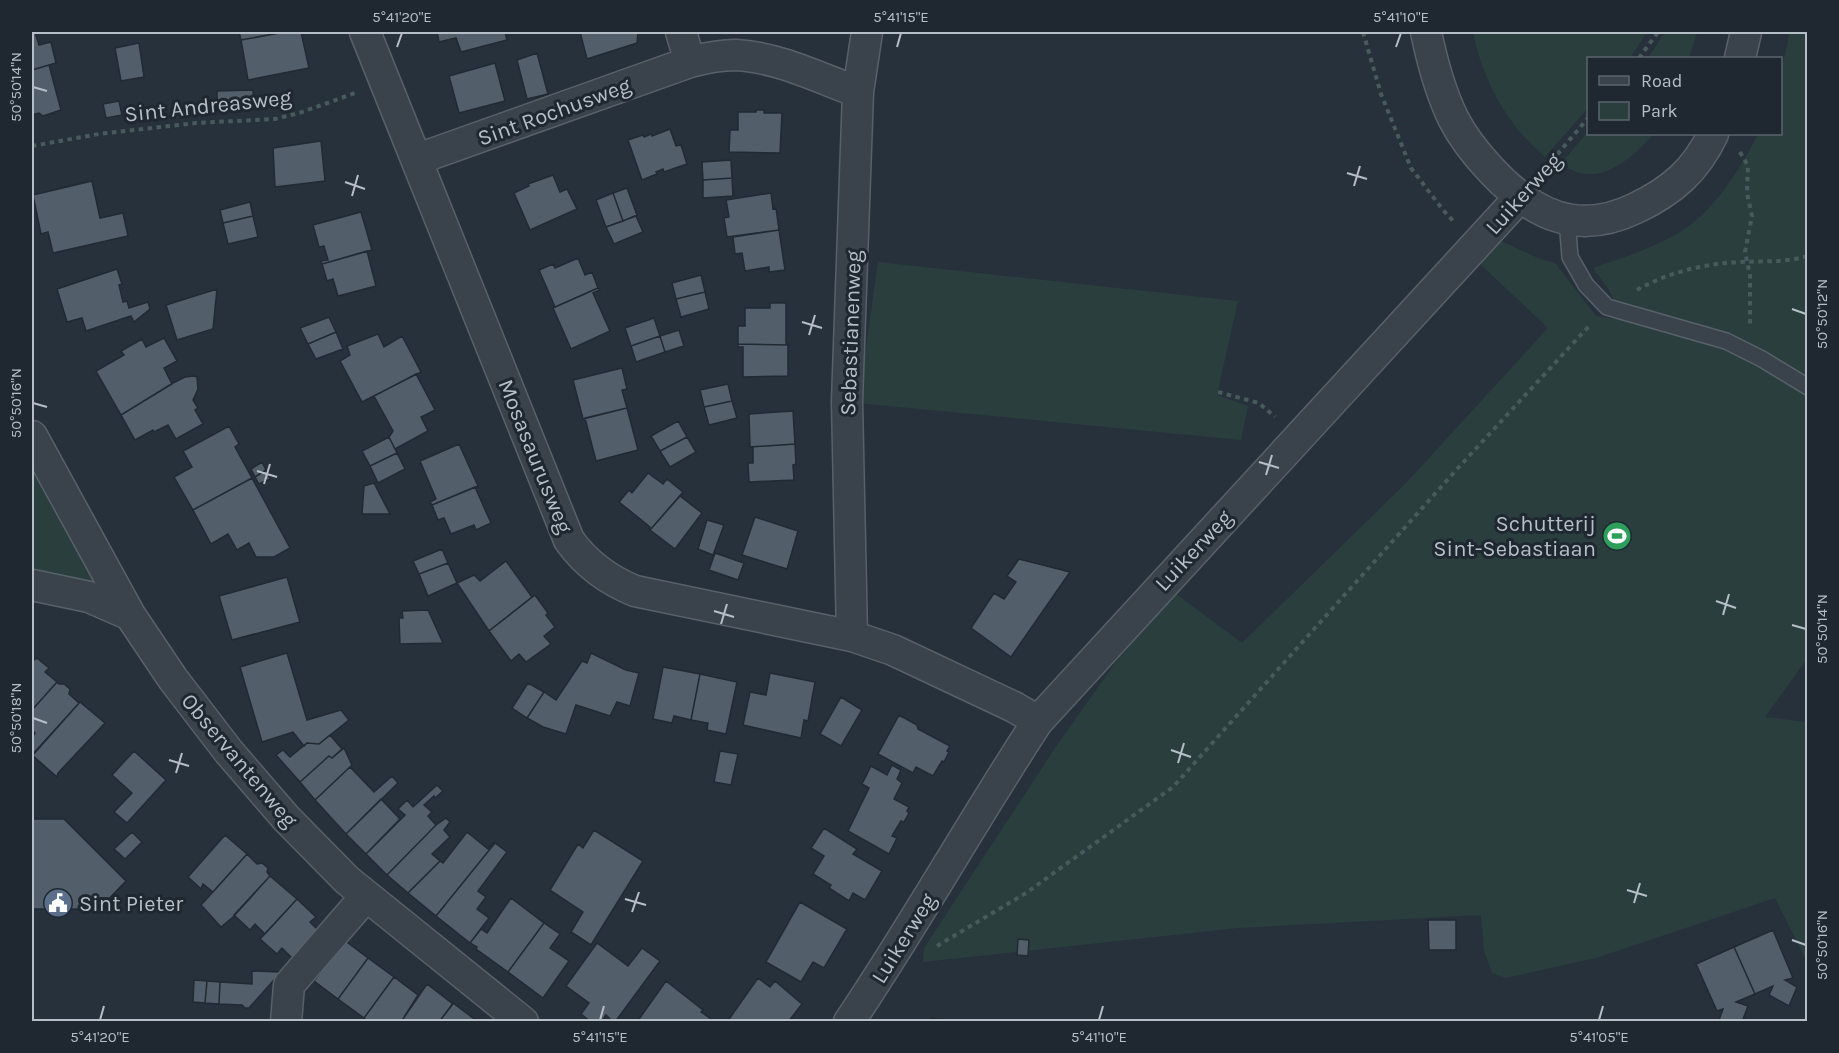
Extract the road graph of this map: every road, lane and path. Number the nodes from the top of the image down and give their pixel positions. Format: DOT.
graph roads {
  1 [pos="365,32"];
  2 [pos="681,32"];
  3 [pos="867,32"];
  4 [pos="1363,32"];
  5 [pos="1426,32"];
  6 [pos="1658,32"];
  7 [pos="1746,32"];
  8 [pos="1640,57"];
  9 [pos="1740,57"];
  10 [pos="690,62"];
  11 [pos="385,82"];
  12 [pos="858,92"];
  13 [pos="1587,119"];
  14 [pos="1712,135"];
  15 [pos="32,146"];
  16 [pos="1738,150"];
  17 [pos="418,159"];
  18 [pos="1519,198"];
  19 [pos="1566,219"];
  20 [pos="1477,244"];
  21 [pos="1808,256"];
  22 [pos="1748,263"];
  23 [pos="1606,307"];
  24 [pos="1751,354"];
  25 [pos="1808,387"];
  26 [pos="1218,393"];
  27 [pos="32,436"];
  28 [pos="1298,437"];
  29 [pos="32,585"];
  30 [pos="130,615"];
  31 [pos="852,636"];
  32 [pos="1038,721"];
  33 [pos="366,896"];
  34 [pos="929,951"];
  35 [pos="286,1022"];
  36 [pos="522,1022"];
  37 [pos="849,1022"];
  1 -- 11 [label="street, Mosasaurusweg"];
  2 -- 10 [label="street"];
  3 -- 12 [label="street, Sebastianenweg"];
  4 -- 20 [label="path"];
  5 -- 18 [label="street"];
  6 -- 8 [label="path"];
  7 -- 9 [label="street"];
  10 -- 12 [label="street, Sint Rochusweg"];
  10 -- 17 [label="street, Sint Rochusweg"];
  11 -- 15 [label="path, Sint Andreasweg"];
  11 -- 17 [label="street, Mosasaurusweg"];
  12 -- 31 [label="street, Sebastianenweg"];
  13 -- 18 [label="path, Luikerweg"];
  14 -- 19 [label="street"];
  16 -- 22 [label="path"];
  17 -- 31 [label="street, Mosasaurusweg"];
  18 -- 19 [label="street"];
  18 -- 20 [label="street, Luikerweg"];
  19 -- 23 [label="lane"];
  20 -- 28 [label="street, Luikerweg"];
  21 -- 22 [label="path"];
  22 -- 23 [label="path"];
  22 -- 24 [label="path"];
  23 -- 24 [label="lane"];
  23 -- 34 [label="path"];
  24 -- 25 [label="lane"];
  26 -- 28 [label="path"];
  27 -- 30 [label="street, Observantenweg"];
  28 -- 32 [label="street, Luikerweg"];
  29 -- 30 [label="street"];
  30 -- 33 [label="street, Observantenweg"];
  31 -- 32 [label="street, Mosasaurusweg"];
  32 -- 37 [label="street, Luikerweg"];
  33 -- 35 [label="street"];
  33 -- 36 [label="street, Observantenweg"];
}
